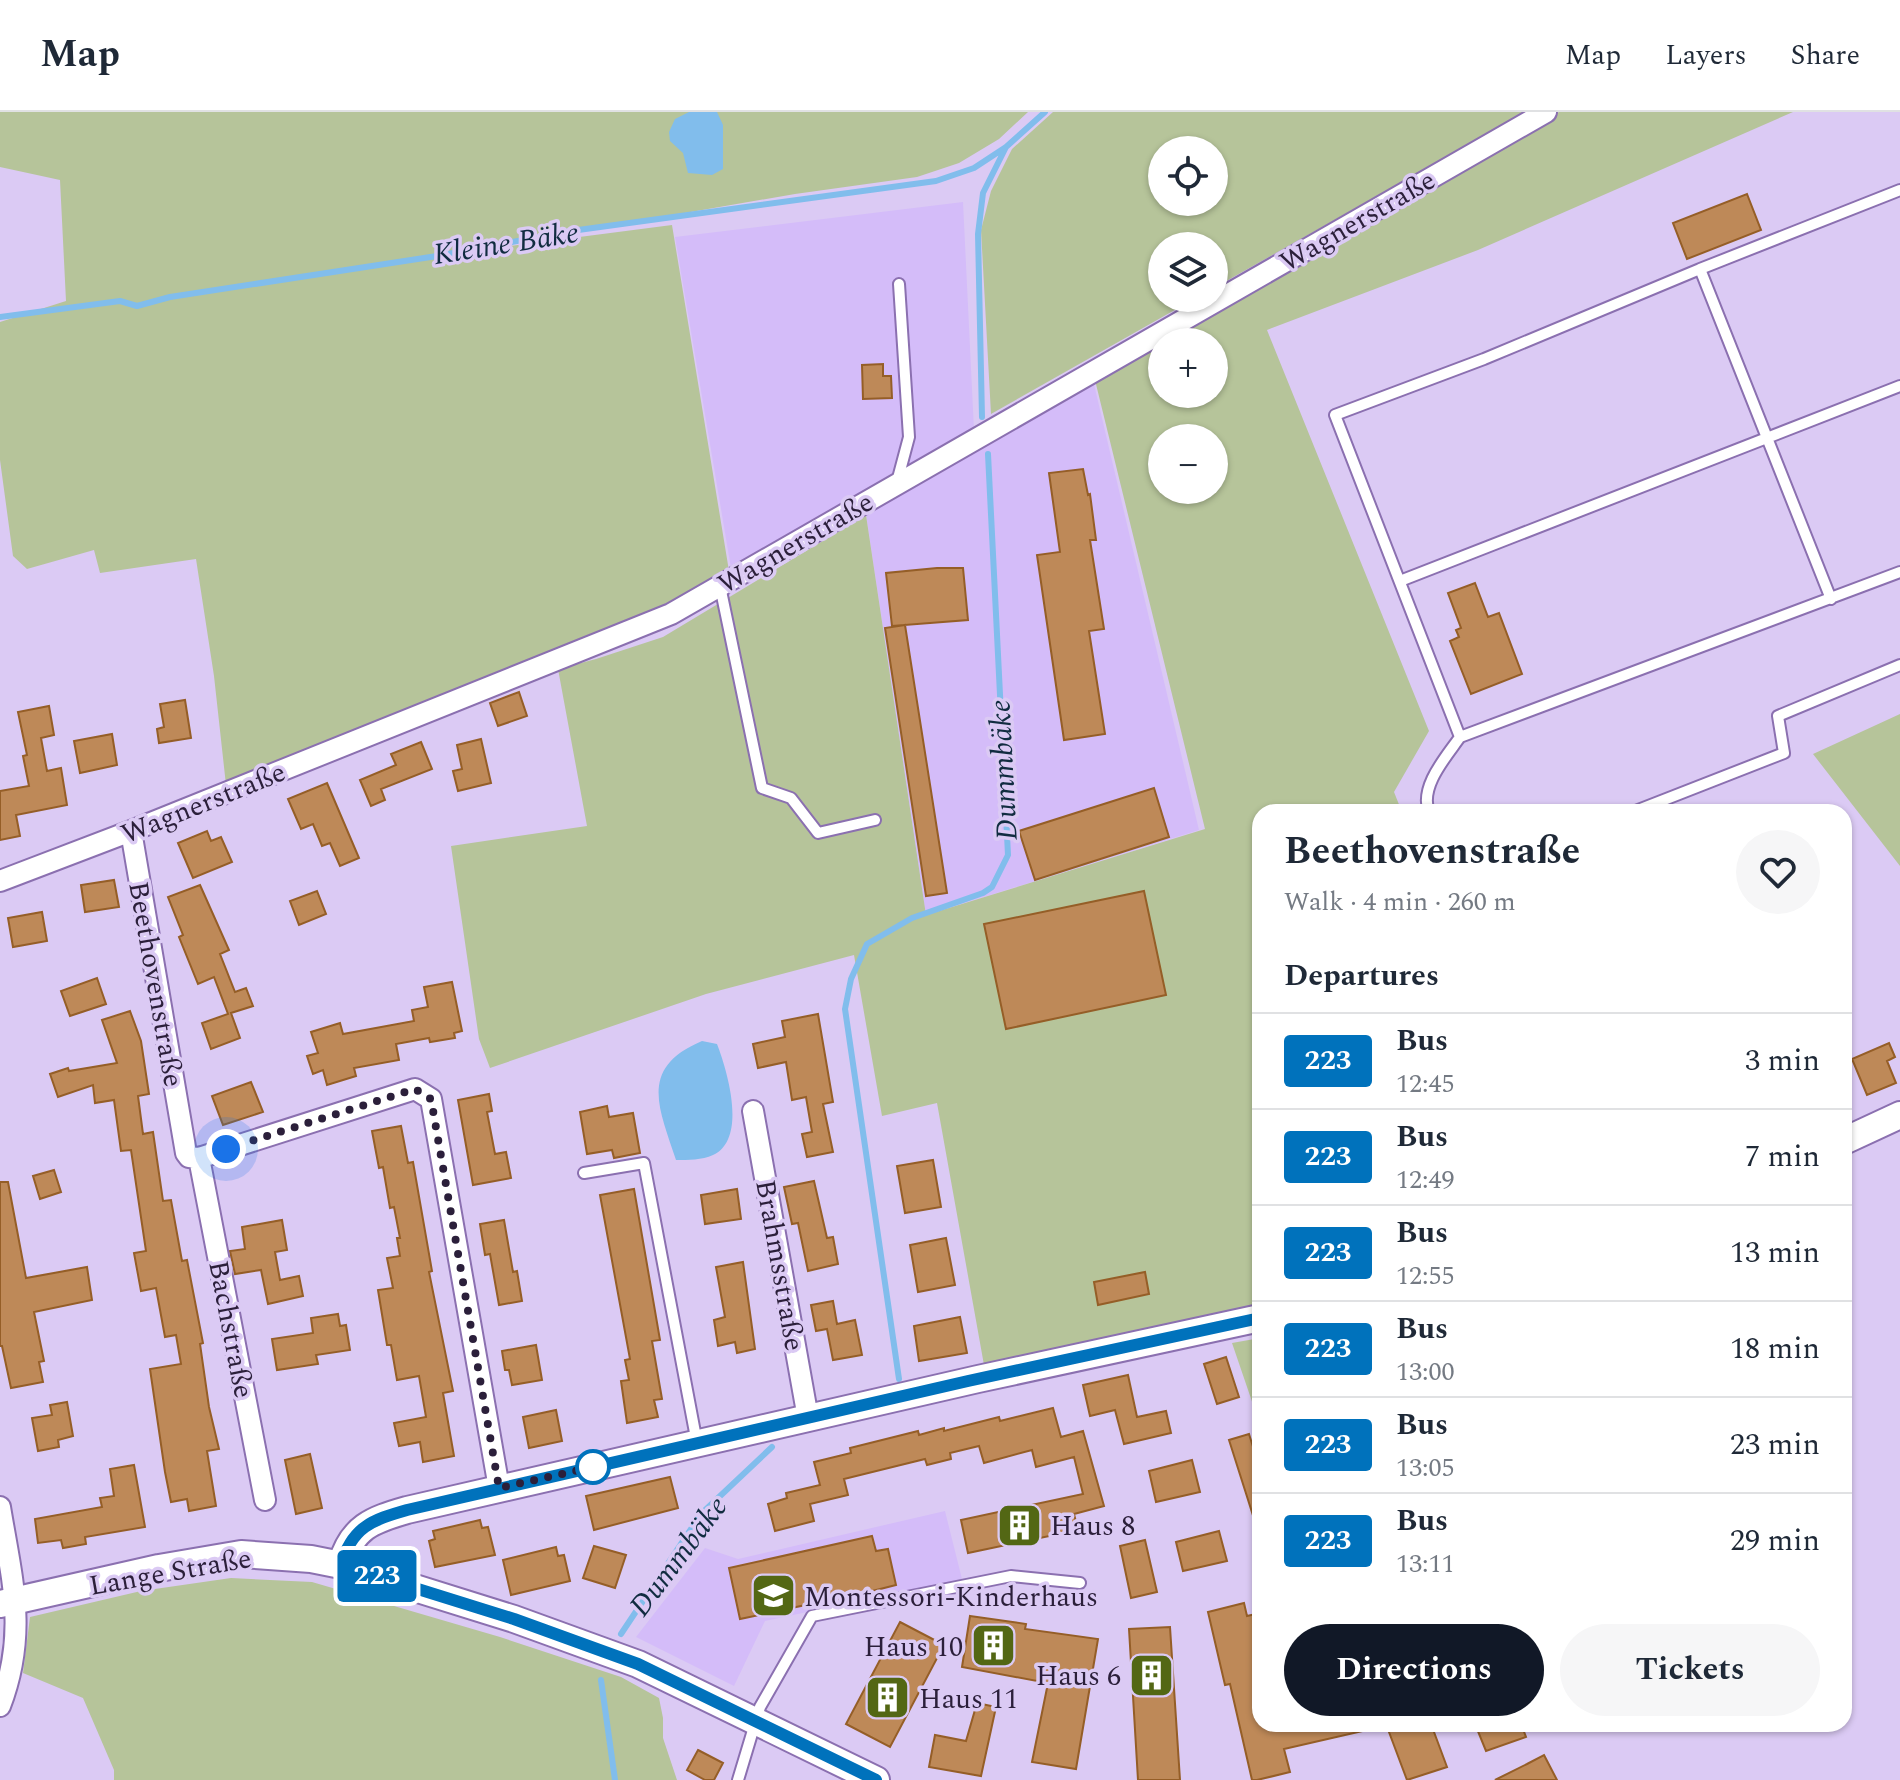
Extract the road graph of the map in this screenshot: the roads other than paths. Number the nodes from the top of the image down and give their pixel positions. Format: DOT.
graph roads {
  1 [pos="1546,112"];
  2 [pos="1900,190"];
  3 [pos="1700,269"];
  4 [pos="899,284"];
  5 [pos="1900,386"];
  6 [pos="1767,437"];
  7 [pos="896,484"];
  8 [pos="1900,572"];
  9 [pos="1400,581"];
  10 [pos="720,586"];
  11 [pos="1831,599"];
  12 [pos="1900,665"];
  13 [pos="1460,737"];
  14 [pos="1426,804"];
  15 [pos="1653,804"];
  16 [pos="875,820"];
  17 [pos="131,831"];
  18 [pos="0,881"];
  19 [pos="753,1111"];
  20 [pos="1900,1115"];
  21 [pos="1852,1137"];
  22 [pos="199,1158"];
  23 [pos="584,1173"];
  24 [pos="1252,1320"];
  25 [pos="808,1418"];
  26 [pos="697,1444"];
  27 [pos="499,1488"];
  28 [pos="265,1500"];
  29 [pos="0,1507"];
  30 [pos="341,1565"];
  31 [pos="1080,1583"];
  32 [pos="8,1602"];
  33 [pos="0,1706"];
  34 [pos="754,1728"];
  35 [pos="738,1780"];
  36 [pos="876,1780"];
  1 -- 7 [label="street, Wagnerstraße"];
  2 -- 3 [label="lane"];
  3 -- 6 [label="lane"];
  3 -- 9 [label="lane"];
  4 -- 7 [label="lane"];
  5 -- 6 [label="lane"];
  6 -- 9 [label="lane"];
  6 -- 11 [label="lane"];
  7 -- 10 [label="street, Wagnerstraße"];
  8 -- 11 [label="lane"];
  9 -- 13 [label="lane"];
  10 -- 16 [label="lane"];
  10 -- 17 [label="street, Wagnerstraße"];
  11 -- 13 [label="lane"];
  12 -- 15 [label="lane"];
  13 -- 14 [label="lane"];
  17 -- 18 [label="street, Wagnerstraße"];
  17 -- 22 [label="street, Beethovenstraße"];
  19 -- 25 [label="street, Brahmsstraße"];
  20 -- 21 [label="street"];
  22 -- 27 [label="street"];
  22 -- 28 [label="street, Bachstraße"];
  23 -- 26 [label="lane"];
  24 -- 25 [label="street"];
  25 -- 26 [label="street"];
  26 -- 27 [label="street"];
  27 -- 30 [label="street"];
  29 -- 32 [label="street"];
  30 -- 32 [label="street, Lange Straße"];
  30 -- 34 [label="street, Lange Straße"];
  31 -- 34 [label="lane"];
  32 -- 33 [label="street"];
  34 -- 35 [label="lane"];
  34 -- 36 [label="street, Lange Straße"];
}
